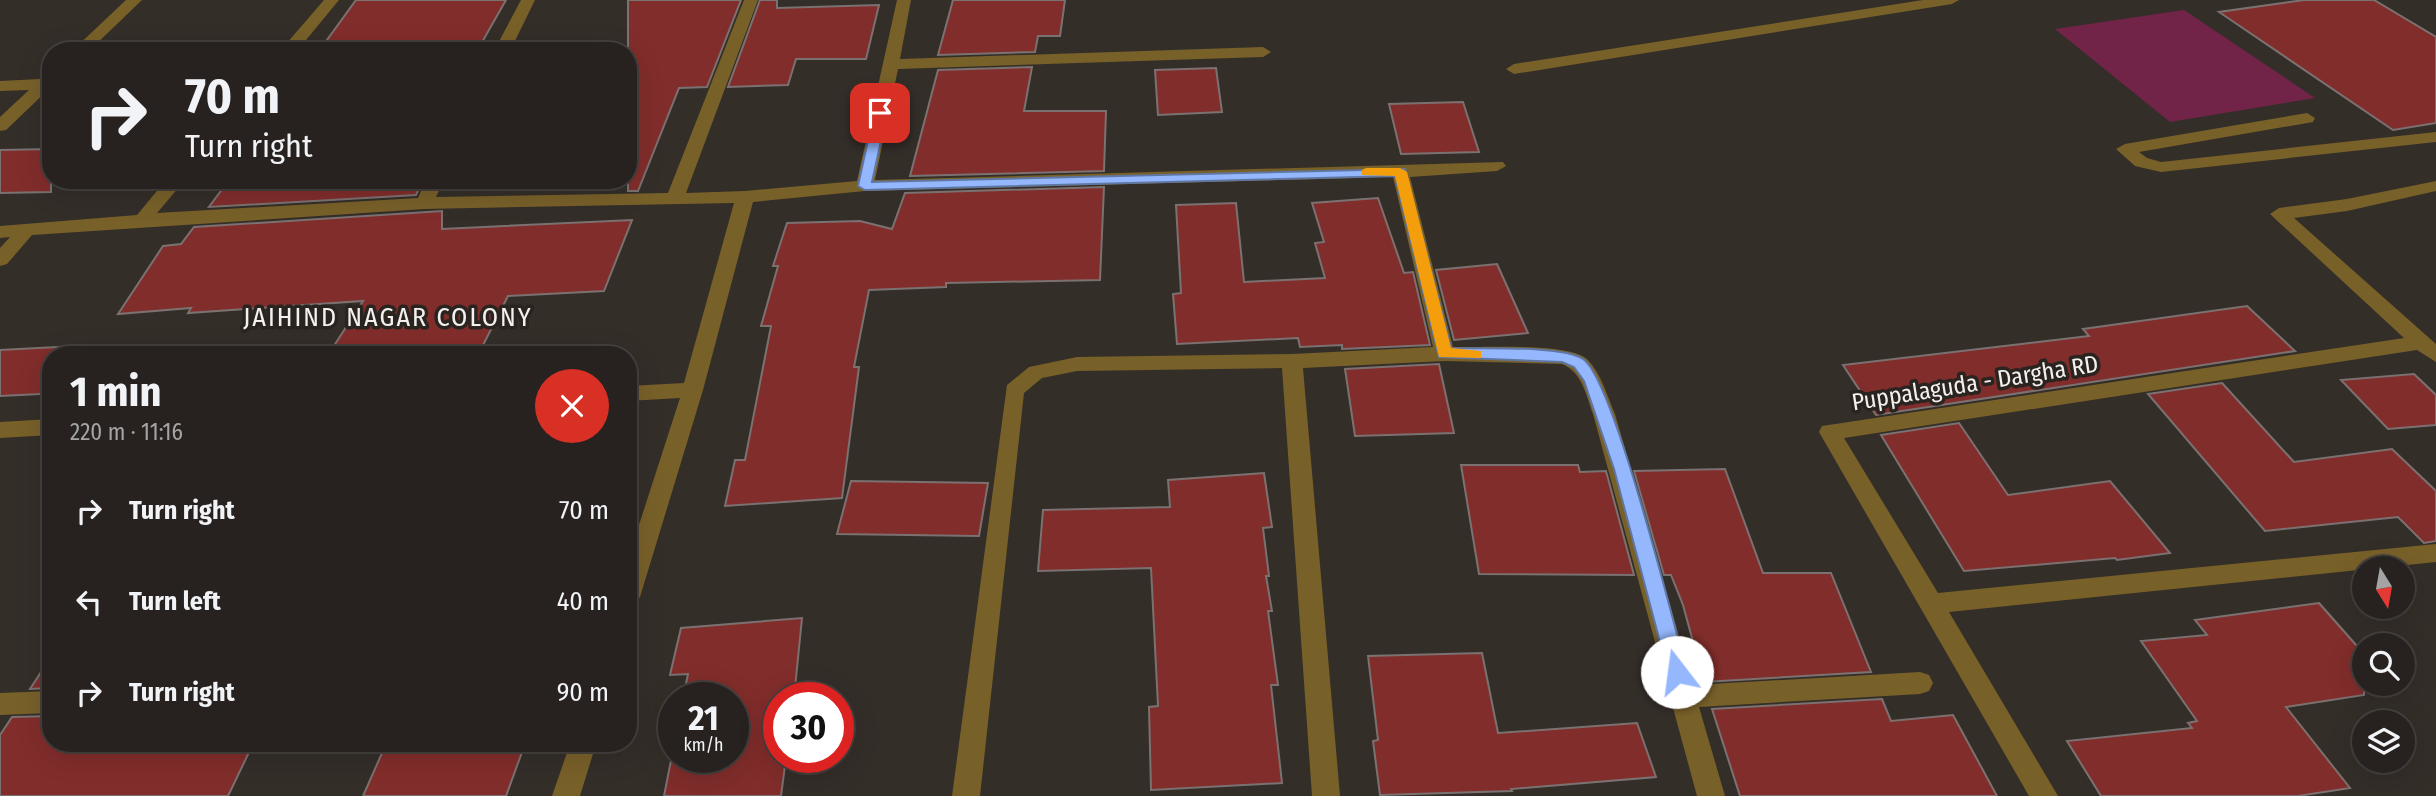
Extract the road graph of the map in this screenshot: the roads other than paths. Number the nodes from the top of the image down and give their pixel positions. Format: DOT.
graph roads {
  1 [pos="135,0"];
  2 [pos="332,0"];
  3 [pos="528,0"];
  4 [pos="751,0"];
  5 [pos="904,0"];
  6 [pos="1952,0"];
  7 [pos="90,42"];
  8 [pos="296,42"];
  9 [pos="507,42"];
  10 [pos="1264,52"];
  11 [pos="891,64"];
  12 [pos="1514,69"];
  13 [pos="42,82"];
  14 [pos="0,86"];
  15 [pos="42,86"];
  16 [pos="2307,118"];
  17 [pos="0,126"];
  18 [pos="2436,137"];
  19 [pos="1497,166"];
  20 [pos="1400,172"];
  21 [pos="865,186"];
  22 [pos="2436,186"];
  23 [pos="168,189"];
  24 [pos="431,189"];
  25 [pos="745,197"];
  26 [pos="674,200"];
  27 [pos="424,203"];
  28 [pos="142,220"];
  29 [pos="26,230"];
  30 [pos="0,232"];
  31 [pos="0,260"];
  32 [pos="2428,349"];
  33 [pos="1445,354"];
  34 [pos="1292,361"];
  35 [pos="693,390"];
  36 [pos="637,393"];
  37 [pos="42,427"];
  38 [pos="0,429"];
  39 [pos="2436,553"];
  40 [pos="637,568"];
  41 [pos="1932,604"];
  42 [pos="1920,683"];
  43 [pos="1684,697"];
  44 [pos="42,702"];
  45 [pos="0,704"];
  46 [pos="580,752"];
  47 [pos="566,796"];
  48 [pos="966,796"];
  49 [pos="1326,796"];
  50 [pos="1712,796"];
  51 [pos="2044,796"];
  1 -- 7 [label="street"];
  2 -- 8 [label="street"];
  3 -- 9 [label="street"];
  4 -- 26 [label="street"];
  5 -- 11 [label="street"];
  6 -- 12 [label="street"];
  10 -- 11 [label="street"];
  11 -- 21 [label="street"];
  13 -- 14 [label="street"];
  15 -- 17 [label="street"];
  16 -- 18 [label="street"];
  19 -- 20 [label="street"];
  20 -- 21 [label="street"];
  20 -- 33 [label="street"];
  21 -- 25 [label="street"];
  22 -- 32 [label="street"];
  23 -- 28 [label="street"];
  24 -- 27 [label="street"];
  25 -- 26 [label="street"];
  25 -- 35 [label="street"];
  26 -- 27 [label="street"];
  27 -- 28 [label="street"];
  28 -- 29 [label="street"];
  29 -- 30 [label="street"];
  29 -- 31 [label="street"];
  32 -- 41 [label="street, Puppalaguda - Dargha RD"];
  33 -- 34 [label="street"];
  33 -- 43 [label="street"];
  34 -- 48 [label="street"];
  34 -- 49 [label="street"];
  35 -- 36 [label="street"];
  35 -- 40 [label="street"];
  37 -- 38 [label="street"];
  39 -- 41 [label="street"];
  41 -- 51 [label="street, Puppalaguda - Dargha RD"];
  42 -- 43 [label="street"];
  43 -- 50 [label="street"];
  44 -- 45 [label="street"];
  46 -- 47 [label="street"];
}
